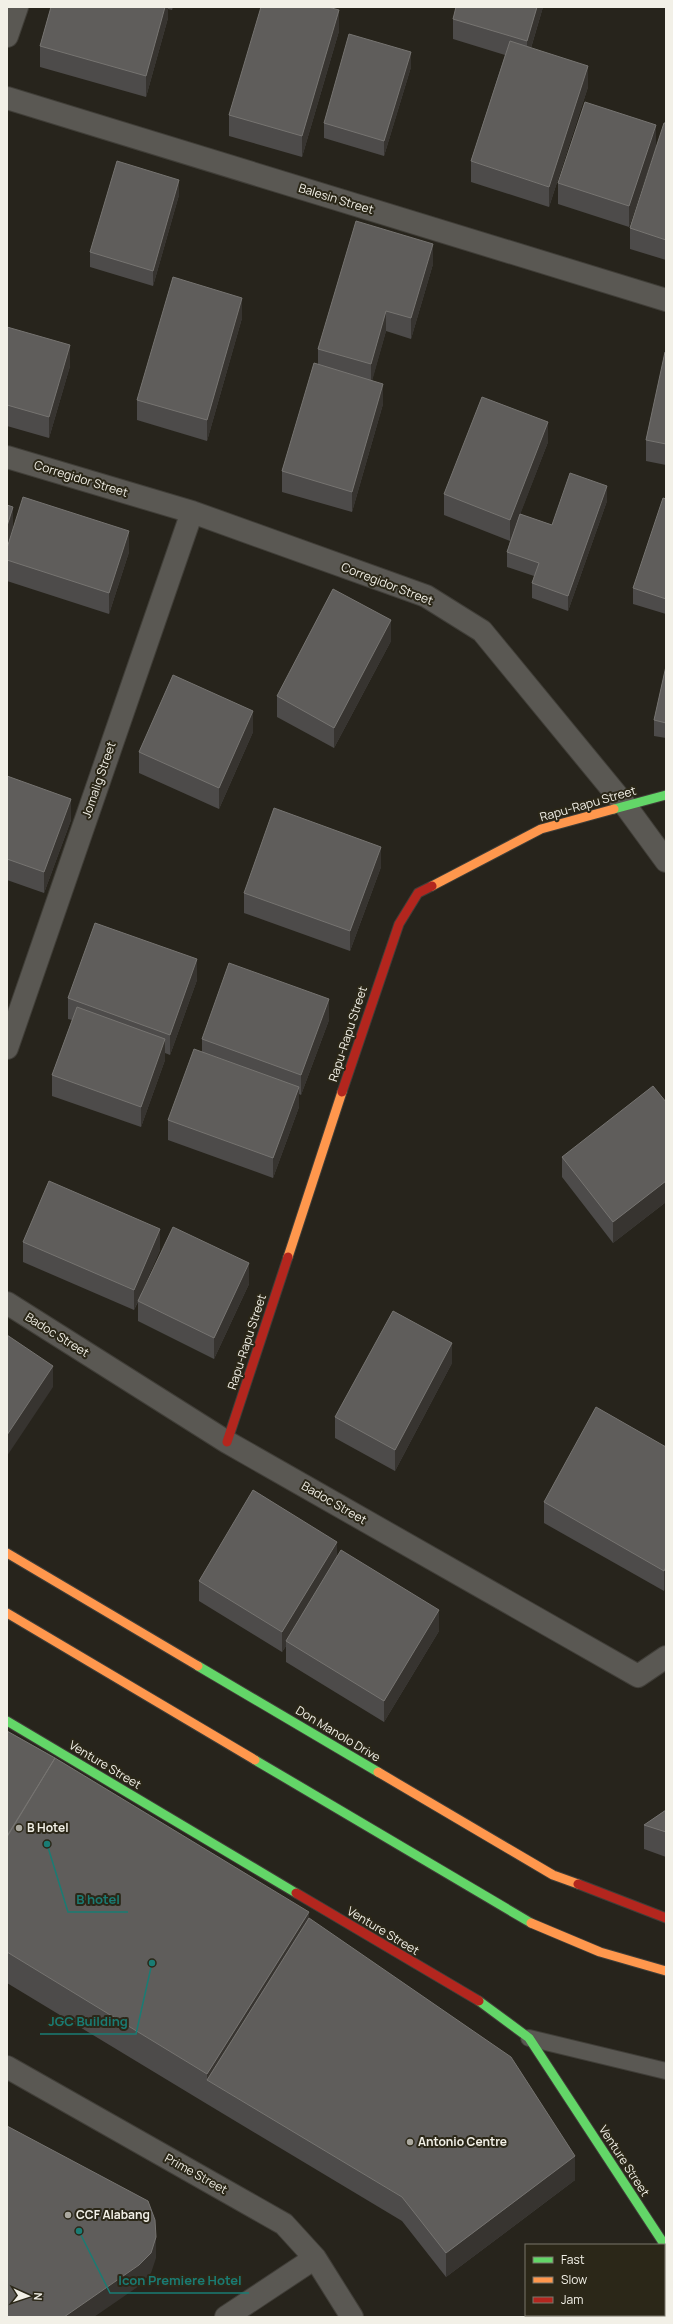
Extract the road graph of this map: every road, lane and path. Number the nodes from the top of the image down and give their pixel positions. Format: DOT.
graph roads {
  1 [pos="17,7"];
  2 [pos="7,36"];
  3 [pos="7,98"];
  4 [pos="666,300"];
  5 [pos="7,457"];
  6 [pos="192,512"];
  7 [pos="666,795"];
  8 [pos="625,805"];
  9 [pos="666,861"];
  10 [pos="7,1048"];
  11 [pos="7,1303"];
  12 [pos="227,1442"];
  13 [pos="7,1553"];
  14 [pos="7,1613"];
  15 [pos="666,1657"];
  16 [pos="7,1721"];
  17 [pos="666,1918"];
  18 [pos="666,1971"];
  19 [pos="529,2038"];
  20 [pos="7,2067"];
  21 [pos="666,2071"];
  22 [pos="664,2244"];
  23 [pos="315,2258"];
  24 [pos="226,2317"];
  25 [pos="352,2317"];
  1 -- 2 [label="street"];
  3 -- 4 [label="street, Balesin Street"];
  5 -- 6 [label="street, Corregidor Street"];
  6 -- 8 [label="street, Corregidor Street"];
  6 -- 10 [label="street, Jomalig Street"];
  7 -- 8 [label="street, Rapu-Rapu Street"];
  8 -- 9 [label="street, Corregidor Street"];
  8 -- 12 [label="street, Rapu-Rapu Street"];
  11 -- 12 [label="street, Badoc Street"];
  12 -- 15 [label="street, Badoc Street"];
  13 -- 17 [label="street, Don Manolo Drive"];
  14 -- 18 [label="street"];
  16 -- 19 [label="street, Venture Street"];
  19 -- 21 [label="lane"];
  19 -- 22 [label="street, Venture Street"];
  20 -- 23 [label="street, Prime Street"];
  23 -- 24 [label="street"];
  23 -- 25 [label="street, Prime Street"];
}
